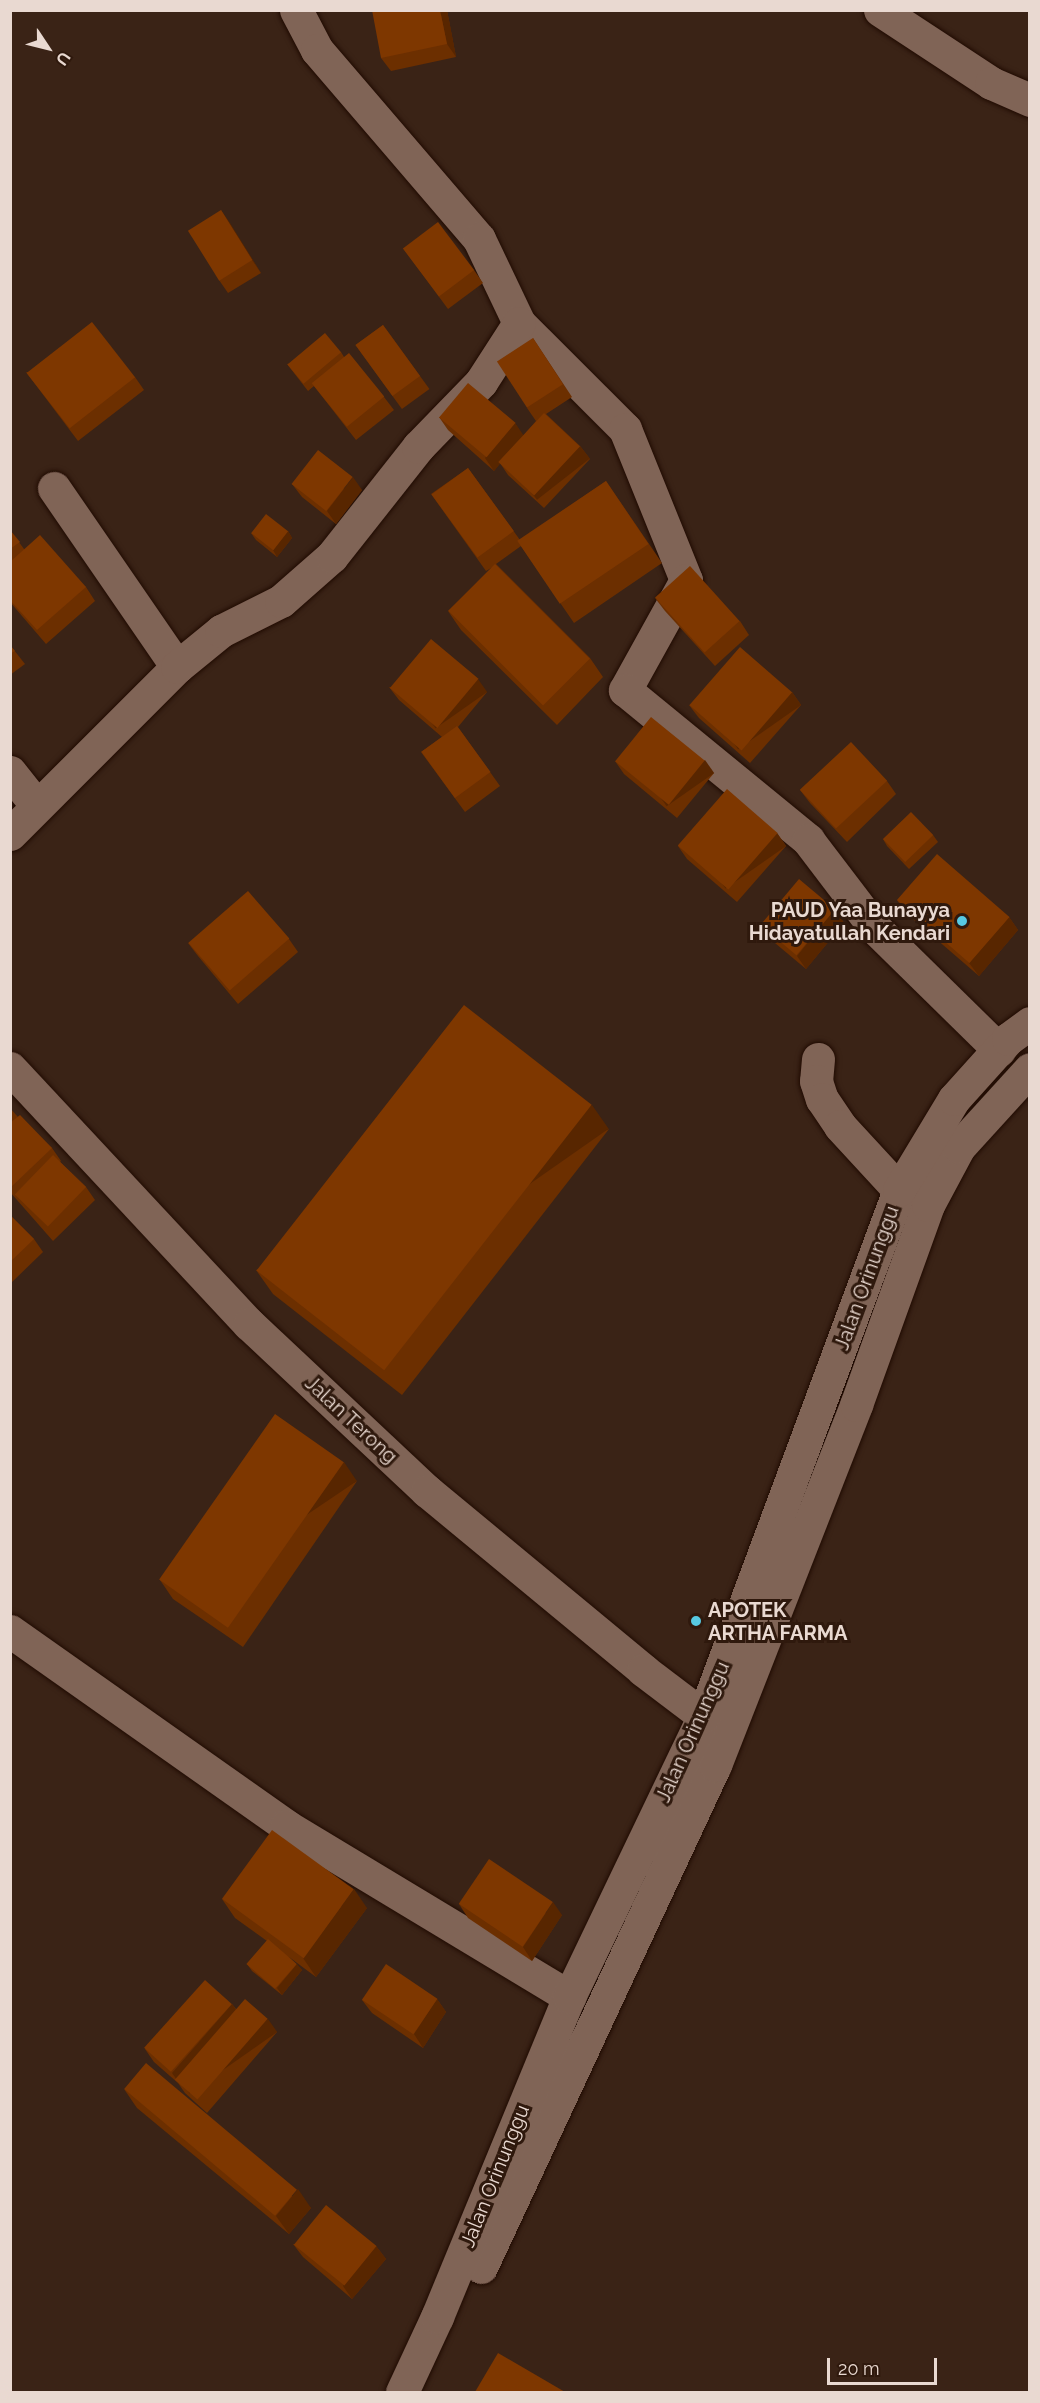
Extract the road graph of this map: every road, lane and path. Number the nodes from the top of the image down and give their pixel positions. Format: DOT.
graph roads {
  1 [pos="296,10"];
  2 [pos="880,10"];
  3 [pos="1029,100"];
  4 [pos="519,323"];
  5 [pos="54,488"];
  6 [pos="177,667"];
  7 [pos="10,772"];
  8 [pos="37,806"];
  9 [pos="10,834"];
  10 [pos="1029,1023"];
  11 [pos="999,1050"];
  12 [pos="818,1059"];
  13 [pos="10,1068"];
  14 [pos="1029,1069"];
  15 [pos="899,1190"];
  16 [pos="10,1631"];
  17 [pos="715,1725"];
  18 [pos="568,1997"];
  19 [pos="443,2323"];
  20 [pos="422,2375"];
  21 [pos="402,2392"];
  1 -- 4 [label="street"];
  2 -- 3 [label="street"];
  4 -- 6 [label="street"];
  4 -- 11 [label="street"];
  5 -- 6 [label="street"];
  6 -- 8 [label="street"];
  7 -- 8 [label="street"];
  8 -- 9 [label="street"];
  10 -- 11 [label="street, Jalan Orinunggu"];
  11 -- 15 [label="street, Jalan Orinunggu"];
  12 -- 15 [label="street"];
  13 -- 17 [label="street, Jalan Terong"];
  14 -- 17 [label="street, Jalan Orinunggu"];
  15 -- 17 [label="street, Jalan Orinunggu"];
  16 -- 18 [label="street"];
  17 -- 18 [label="street, Jalan Orinunggu"];
  17 -- 19 [label="street, Jalan Orinunggu"];
  18 -- 19 [label="street, Jalan Orinunggu"];
  19 -- 20 [label="street, Jalan Orinunggu"];
  20 -- 21 [label="street, Jalan Orinunggu"];
}
